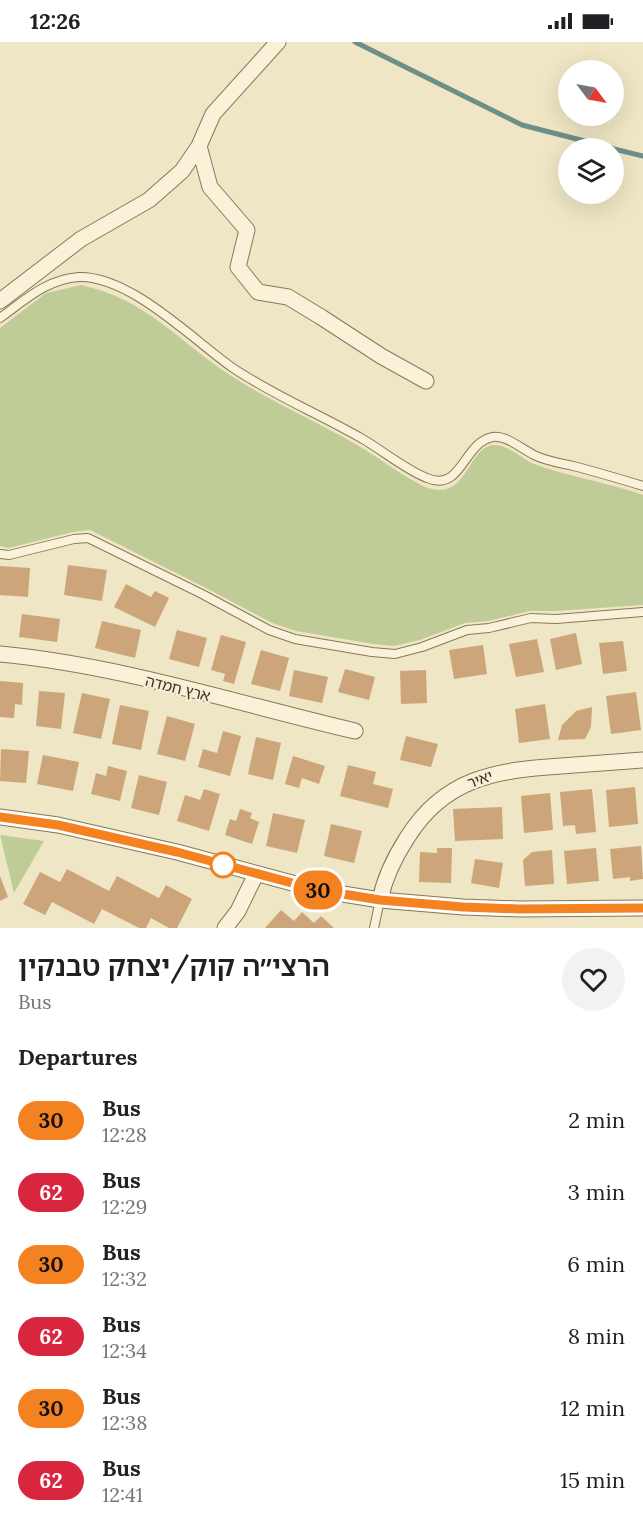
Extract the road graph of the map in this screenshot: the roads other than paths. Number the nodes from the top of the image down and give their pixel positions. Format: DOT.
graph roads {
  1 [pos="278,42"];
  2 [pos="199,146"];
  3 [pos="0,301"];
  4 [pos="0,318"];
  5 [pos="426,381"];
  6 [pos="643,486"];
  7 [pos="0,554"];
  8 [pos="643,612"];
  9 [pos="0,654"];
  10 [pos="355,730"];
  11 [pos="643,760"];
  12 [pos="0,817"];
  13 [pos="256,874"];
  14 [pos="380,900"];
  15 [pos="643,908"];
  16 [pos="225,928"];
  17 [pos="374,928"];
  1 -- 2 [label="street"];
  2 -- 3 [label="street"];
  2 -- 5 [label="street"];
  4 -- 6 [label="lane"];
  7 -- 8 [label="lane"];
  9 -- 10 [label="street, ארץ חמדה"];
  11 -- 14 [label="street, יאיר"];
  12 -- 13 [label="street"];
  13 -- 14 [label="street"];
  13 -- 16 [label="street"];
  14 -- 15 [label="street"];
  14 -- 17 [label="lane"];
}
